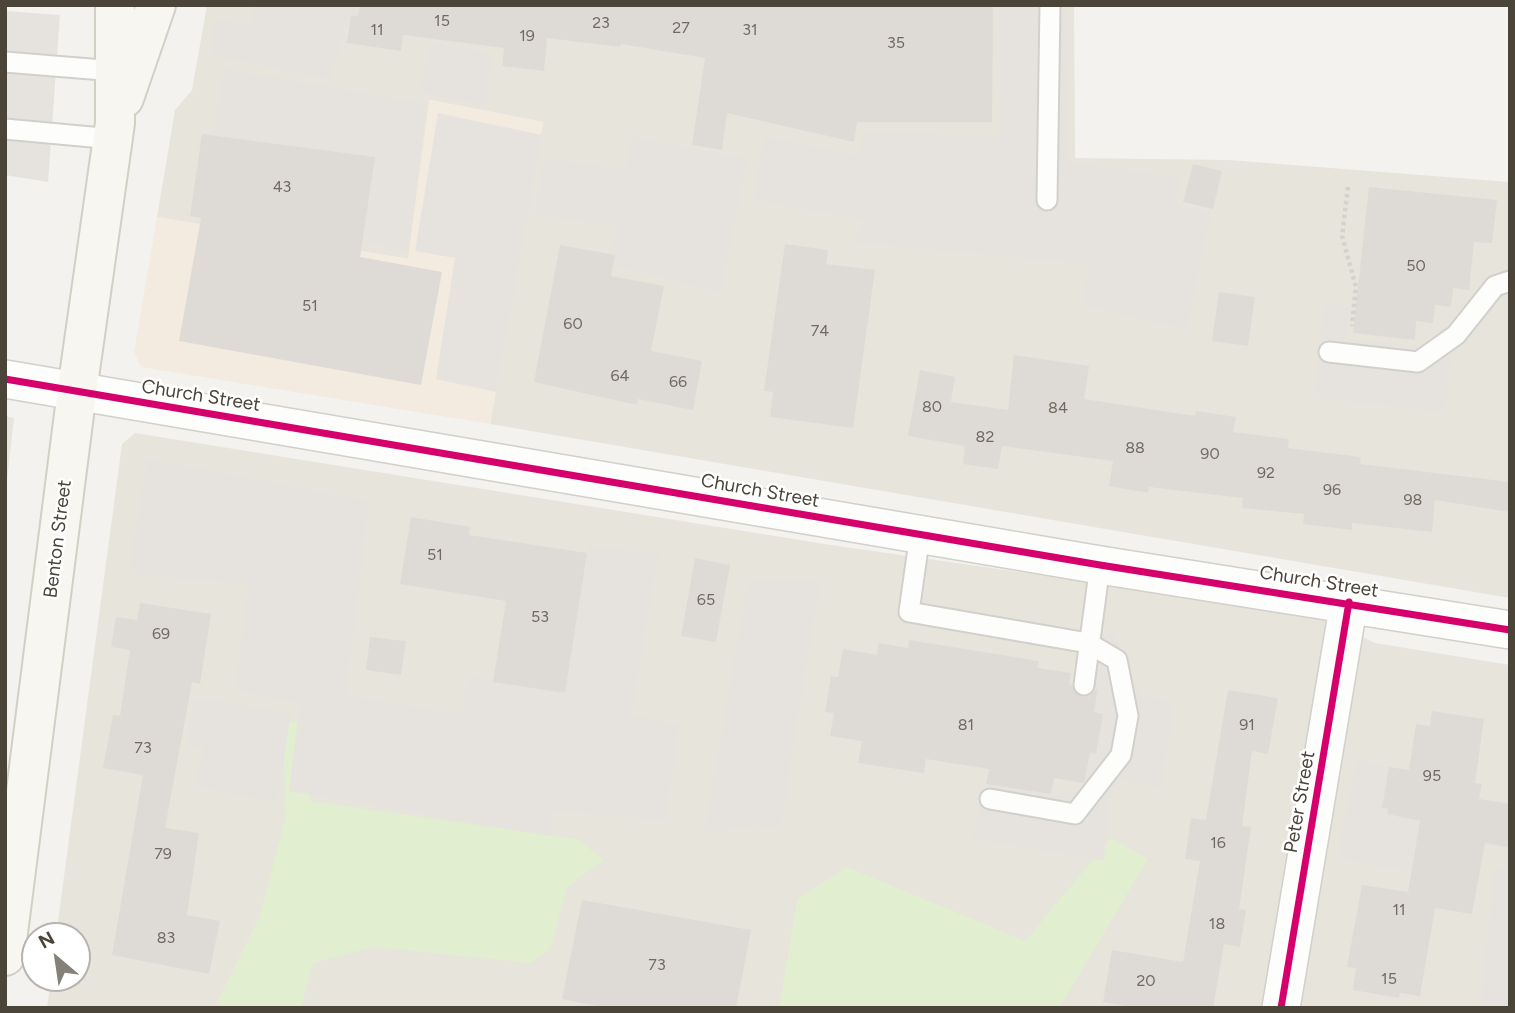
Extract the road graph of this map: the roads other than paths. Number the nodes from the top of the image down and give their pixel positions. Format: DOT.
graph roads {
  1 [pos="115,5"];
  2 [pos="156,5"];
  3 [pos="1050,5"];
  4 [pos="5,62"];
  5 [pos="115,71"];
  6 [pos="5,129"];
  7 [pos="114,131"];
  8 [pos="1047,200"];
  9 [pos="1510,281"];
  10 [pos="1329,352"];
  11 [pos="5,379"];
  12 [pos="77,391"];
  13 [pos="920,534"];
  14 [pos="1100,565"];
  15 [pos="1349,602"];
  16 [pos="1510,630"];
  17 [pos="1088,643"];
  18 [pos="1084,685"];
  19 [pos="990,799"];
  20 [pos="5,956"];
  21 [pos="1281,1008"];
  1 -- 5 [label="main road, Benton Street"];
  2 -- 7 [label="main road, Benton Street"];
  3 -- 8 [label="lane"];
  4 -- 5 [label="lane"];
  5 -- 7 [label="main road, Benton Street"];
  6 -- 7 [label="lane"];
  7 -- 12 [label="main road, Benton Street"];
  9 -- 10 [label="lane"];
  11 -- 12 [label="street, Church Street"];
  12 -- 13 [label="street, Church Street"];
  12 -- 20 [label="main road, Benton Street"];
  13 -- 14 [label="street, Church Street"];
  13 -- 17 [label="lane"];
  14 -- 15 [label="street, Church Street"];
  14 -- 17 [label="lane"];
  15 -- 16 [label="street, Church Street"];
  15 -- 21 [label="street, Peter Street"];
  17 -- 18 [label="lane"];
  17 -- 19 [label="lane"];
}
